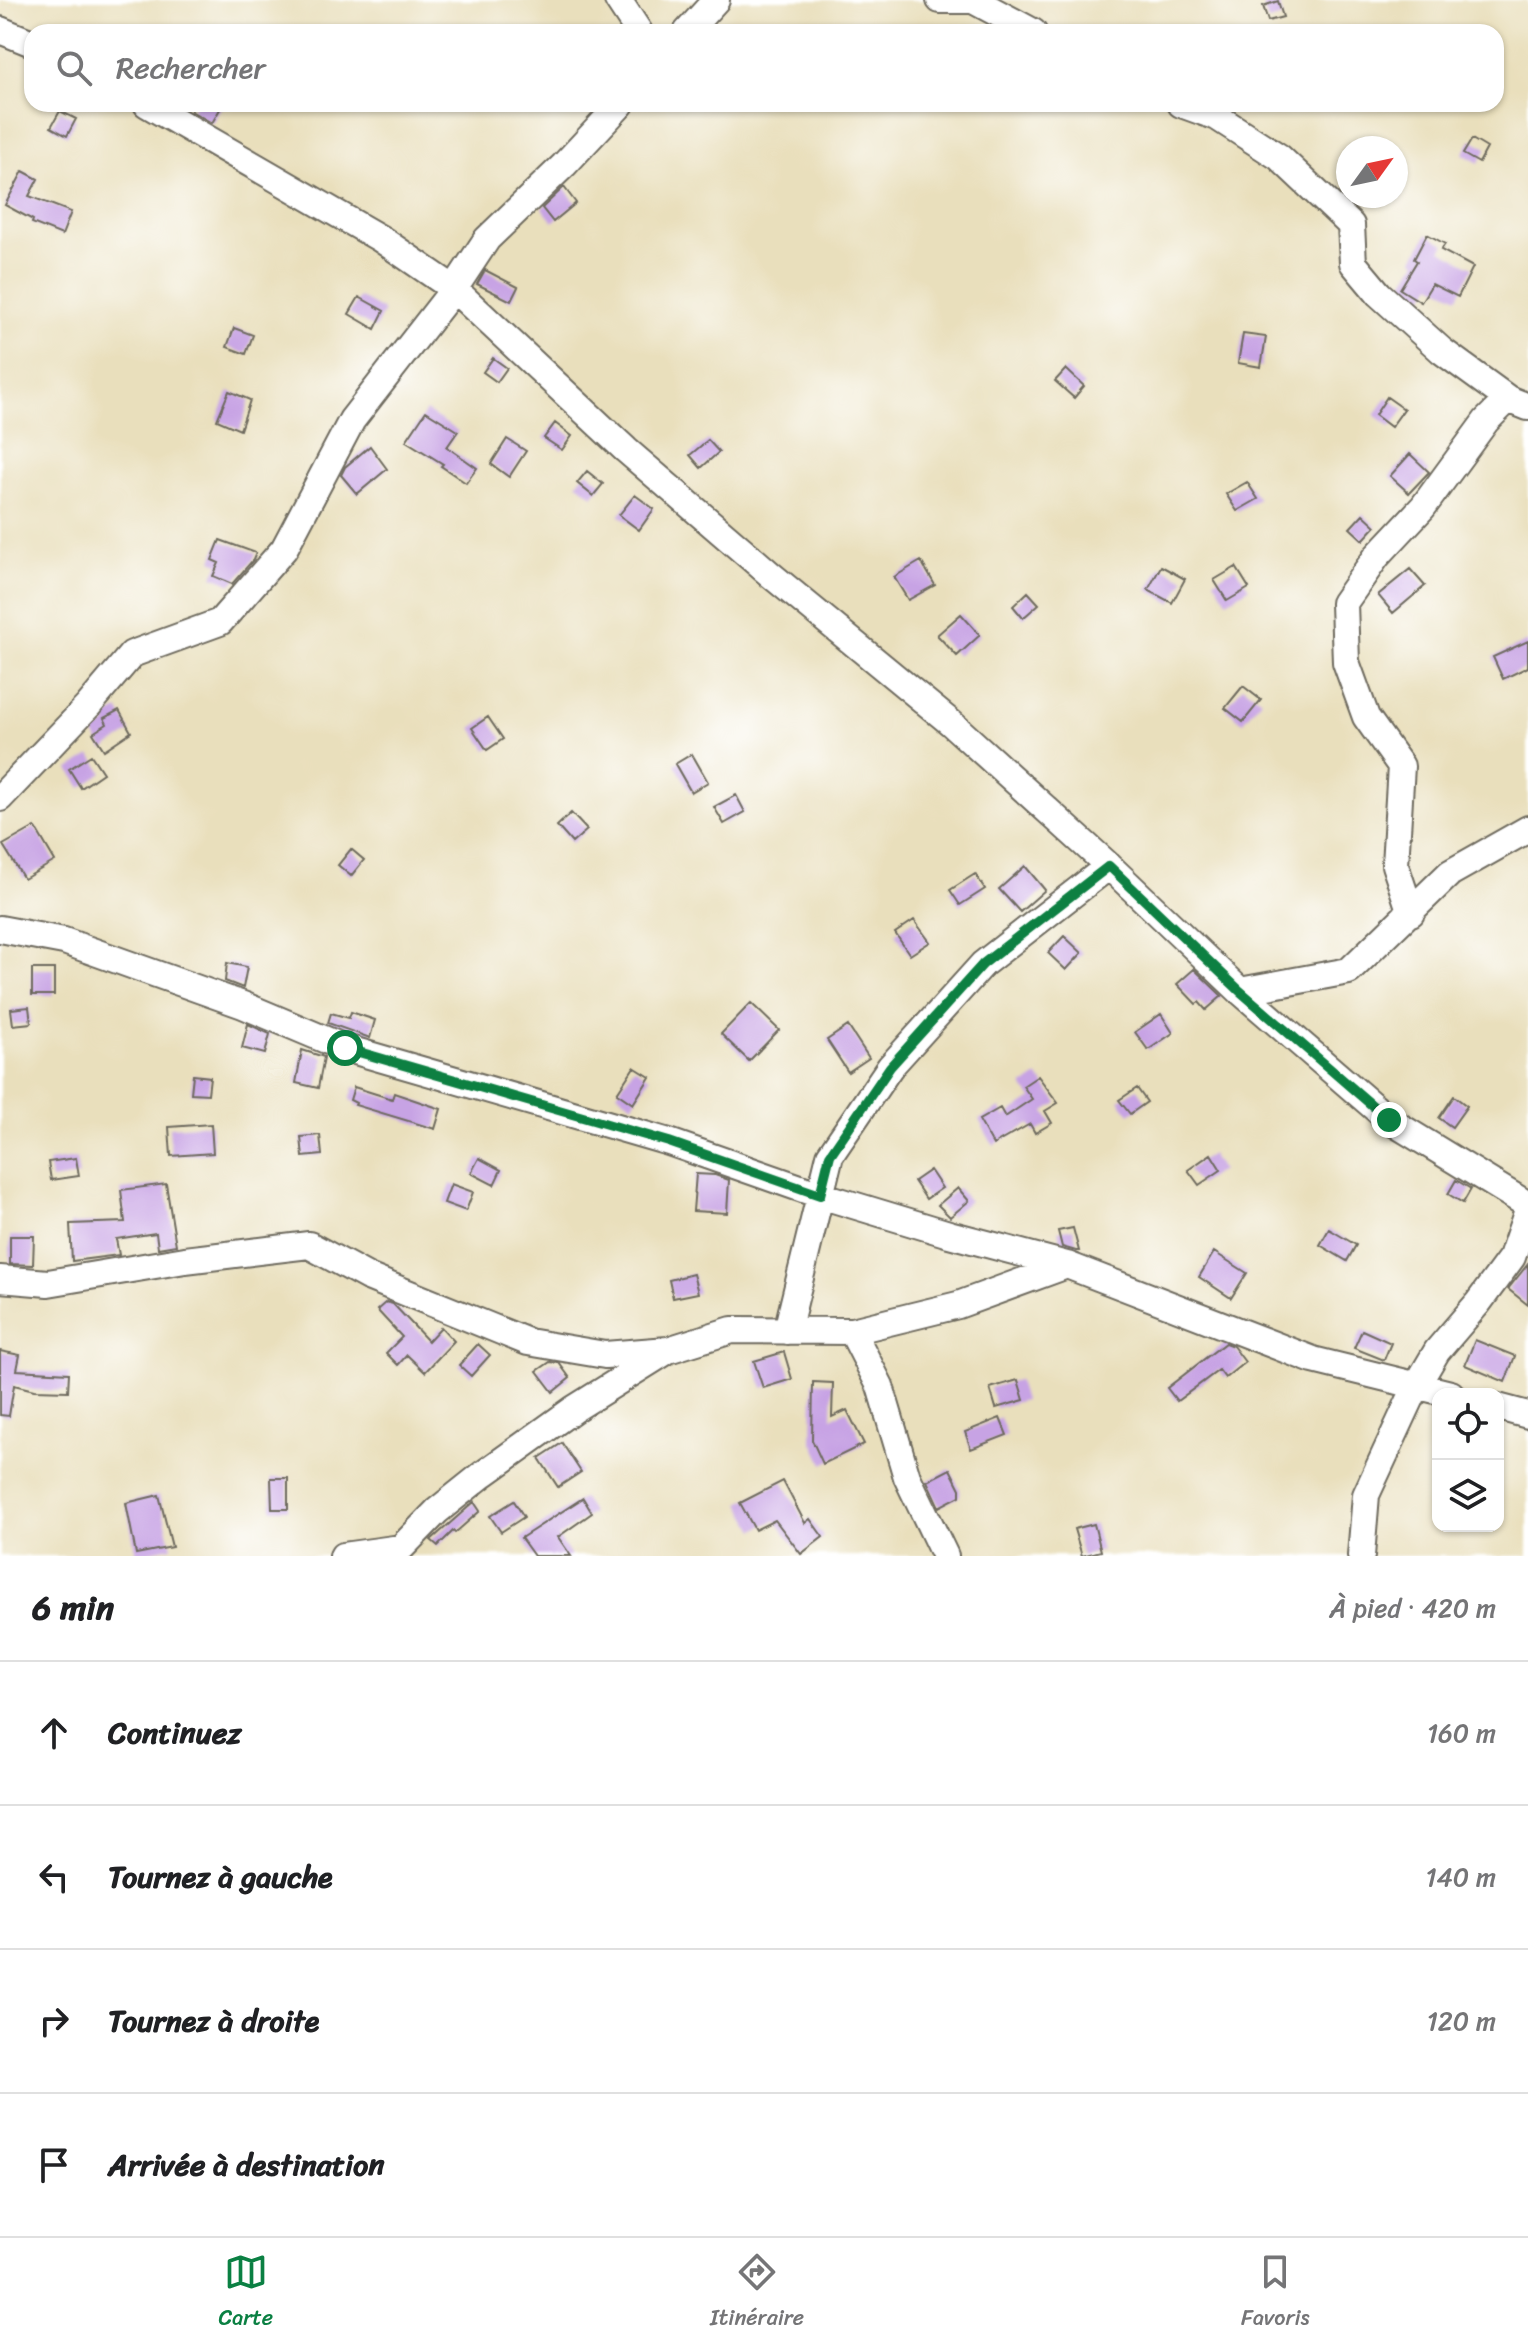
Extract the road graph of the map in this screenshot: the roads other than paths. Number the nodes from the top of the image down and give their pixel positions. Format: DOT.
graph roads {
  1 [pos="618,0"];
  2 [pos="716,0"];
  3 [pos="940,0"];
  4 [pos="976,0"];
  5 [pos="634,24"];
  6 [pos="694,24"];
  7 [pos="1019,24"];
  8 [pos="0,30"];
  9 [pos="24,40"];
  10 [pos="161,112"];
  11 [pos="614,112"];
  12 [pos="1203,112"];
  13 [pos="454,289"];
  14 [pos="1518,403"];
  15 [pos="0,798"];
  16 [pos="1528,829"];
  17 [pos="1109,866"];
  18 [pos="1411,913"];
  19 [pos="0,929"];
  20 [pos="1240,991"];
  21 [pos="820,1195"];
  22 [pos="1528,1208"];
  23 [pos="1067,1265"];
  24 [pos="0,1279"];
  25 [pos="787,1331"];
  26 [pos="852,1331"];
  27 [pos="668,1350"];
  28 [pos="1417,1385"];
  29 [pos="1432,1389"];
  30 [pos="1504,1409"];
  31 [pos="1528,1415"];
  32 [pos="408,1552"];
  33 [pos="343,1556"];
  34 [pos="945,1556"];
  35 [pos="1361,1556"];
  1 -- 5 [label="street"];
  2 -- 6 [label="street"];
  3 -- 4 [label="street"];
  4 -- 7 [label="street"];
  8 -- 9 [label="street"];
  10 -- 13 [label="street"];
  11 -- 13 [label="street"];
  12 -- 14 [label="street"];
  13 -- 15 [label="street"];
  13 -- 17 [label="street"];
  14 -- 18 [label="street"];
  16 -- 18 [label="street"];
  17 -- 20 [label="street"];
  17 -- 21 [label="street"];
  18 -- 20 [label="street"];
  19 -- 21 [label="street"];
  20 -- 22 [label="street"];
  21 -- 23 [label="street"];
  21 -- 25 [label="street"];
  22 -- 28 [label="street"];
  23 -- 26 [label="street"];
  23 -- 28 [label="street"];
  24 -- 27 [label="street"];
  25 -- 26 [label="street"];
  25 -- 27 [label="street"];
  26 -- 34 [label="street"];
  27 -- 32 [label="street"];
  28 -- 29 [label="street"];
  28 -- 35 [label="street"];
  30 -- 31 [label="street"];
  32 -- 33 [label="street"];
}
